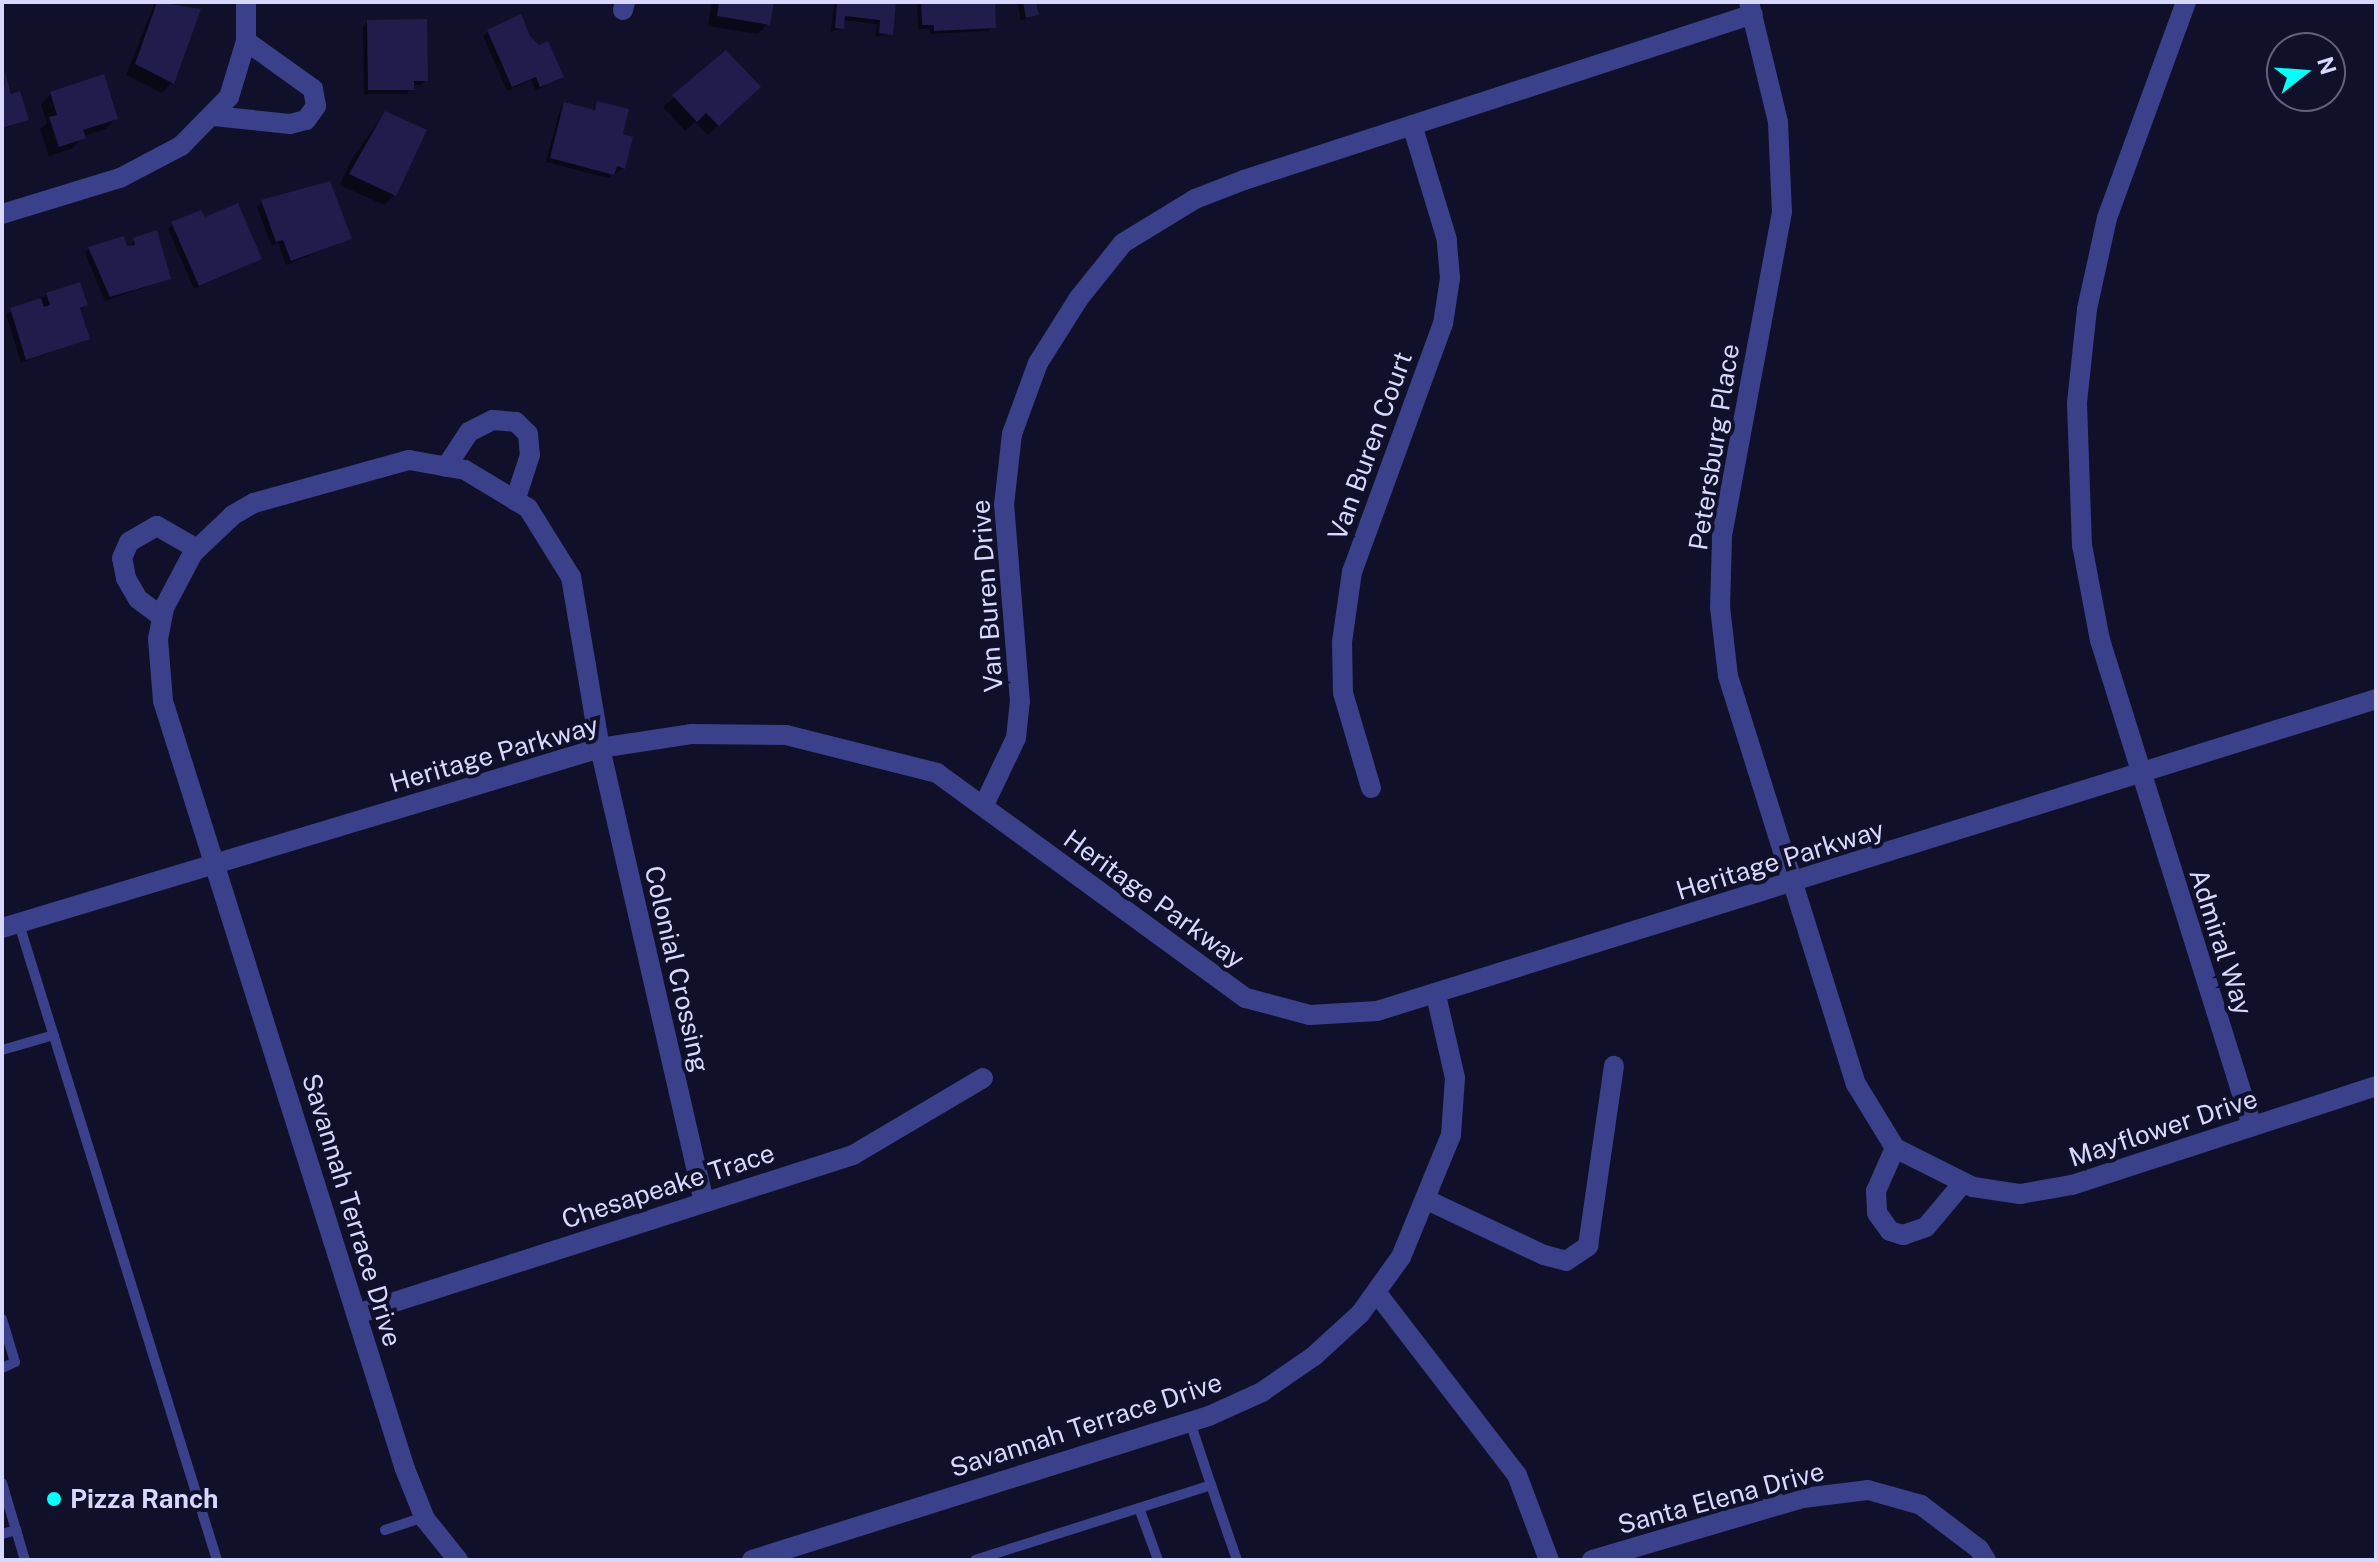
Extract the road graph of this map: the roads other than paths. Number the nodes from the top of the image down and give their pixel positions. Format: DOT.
graph roads {
  1 [pos="246,2"];
  2 [pos="2186,2"];
  3 [pos="1751,8"];
  4 [pos="246,41"];
  5 [pos="214,116"];
  6 [pos="1412,125"];
  7 [pos="2,214"];
  8 [pos="446,467"];
  9 [pos="515,501"];
  10 [pos="197,549"];
  11 [pos="162,617"];
  12 [pos="2376,699"];
  13 [pos="600,748"];
  14 [pos="2140,774"];
  15 [pos="1371,788"];
  16 [pos="984,805"];
  17 [pos="217,865"];
  18 [pos="1790,884"];
  19 [pos="11,926"];
  20 [pos="1436,995"];
  21 [pos="54,1035"];
  22 [pos="2,1050"];
  23 [pos="1614,1066"];
  24 [pos="983,1078"];
  25 [pos="2376,1086"];
  26 [pos="2252,1126"];
  27 [pos="1895,1148"];
  28 [pos="1963,1183"];
  29 [pos="1427,1200"];
  30 [pos="704,1201"];
  31 [pos="1376,1292"];
  32 [pos="357,1314"];
  33 [pos="2,1319"];
  34 [pos="2,1368"];
  35 [pos="1190,1422"];
  36 [pos="2,1483"];
  37 [pos="1211,1485"];
  38 [pos="1139,1508"];
  39 [pos="424,1517"];
  40 [pos="16,1530"];
  41 [pos="385,1530"];
  42 [pos="2,1534"];
  43 [pos="25,1560"];
  44 [pos="217,1560"];
  45 [pos="458,1560"];
  46 [pos="752,1560"];
  47 [pos="975,1560"];
  48 [pos="1158,1560"];
  49 [pos="1237,1560"];
  50 [pos="1549,1560"];
  51 [pos="1592,1560"];
  52 [pos="1986,1560"];
  1 -- 4 [label="street"];
  2 -- 14 [label="street, Admiral Way"];
  3 -- 6 [label="street, Petersburg Place"];
  3 -- 18 [label="street, Petersburg Place"];
  4 -- 5 [label="street"];
  4 -- 5 [label="street"];
  5 -- 7 [label="street"];
  6 -- 15 [label="street, Van Buren Court"];
  6 -- 16 [label="street, Van Buren Drive"];
  8 -- 9 [label="street, Colonial Crossing"];
  8 -- 9 [label="street"];
  8 -- 10 [label="street, Savannah Terrace Drive"];
  9 -- 13 [label="street, Colonial Crossing"];
  10 -- 11 [label="street, Savannah Terrace Drive"];
  10 -- 11 [label="street"];
  11 -- 17 [label="street, Savannah Terrace Drive"];
  12 -- 14 [label="street, Heritage Parkway"];
  13 -- 16 [label="street, Heritage Parkway"];
  13 -- 17 [label="street, Heritage Parkway"];
  13 -- 30 [label="street, Colonial Crossing"];
  14 -- 18 [label="street, Heritage Parkway"];
  14 -- 26 [label="street, Admiral Way"];
  16 -- 20 [label="street, Heritage Parkway"];
  17 -- 19 [label="street, Heritage Parkway"];
  17 -- 32 [label="street, Savannah Terrace Drive"];
  18 -- 20 [label="street, Heritage Parkway"];
  18 -- 27 [label="street"];
  19 -- 21 [label="lane"];
  20 -- 29 [label="street, Savannah Terrace Drive"];
  21 -- 22 [label="lane"];
  21 -- 44 [label="lane"];
  23 -- 29 [label="street"];
  24 -- 30 [label="street, Chesapeake Trace"];
  25 -- 26 [label="street, Mayflower Drive"];
  26 -- 28 [label="street, Mayflower Drive"];
  27 -- 28 [label="street, Mayflower Drive"];
  27 -- 28 [label="street"];
  29 -- 31 [label="street, Savannah Terrace Drive"];
  30 -- 32 [label="street, Chesapeake Trace"];
  31 -- 35 [label="street, Savannah Terrace Drive"];
  31 -- 50 [label="street"];
  32 -- 39 [label="street, Savannah Terrace Drive"];
  33 -- 34 [label="lane"];
  35 -- 37 [label="lane"];
  35 -- 46 [label="street, Savannah Terrace Drive"];
  36 -- 40 [label="lane"];
  37 -- 38 [label="lane"];
  37 -- 49 [label="lane"];
  38 -- 47 [label="lane"];
  38 -- 48 [label="lane"];
  39 -- 41 [label="lane"];
  39 -- 45 [label="street, Savannah Terrace Drive"];
  40 -- 42 [label="lane"];
  40 -- 43 [label="lane"];
  51 -- 52 [label="street, Santa Elena Drive"];
}
